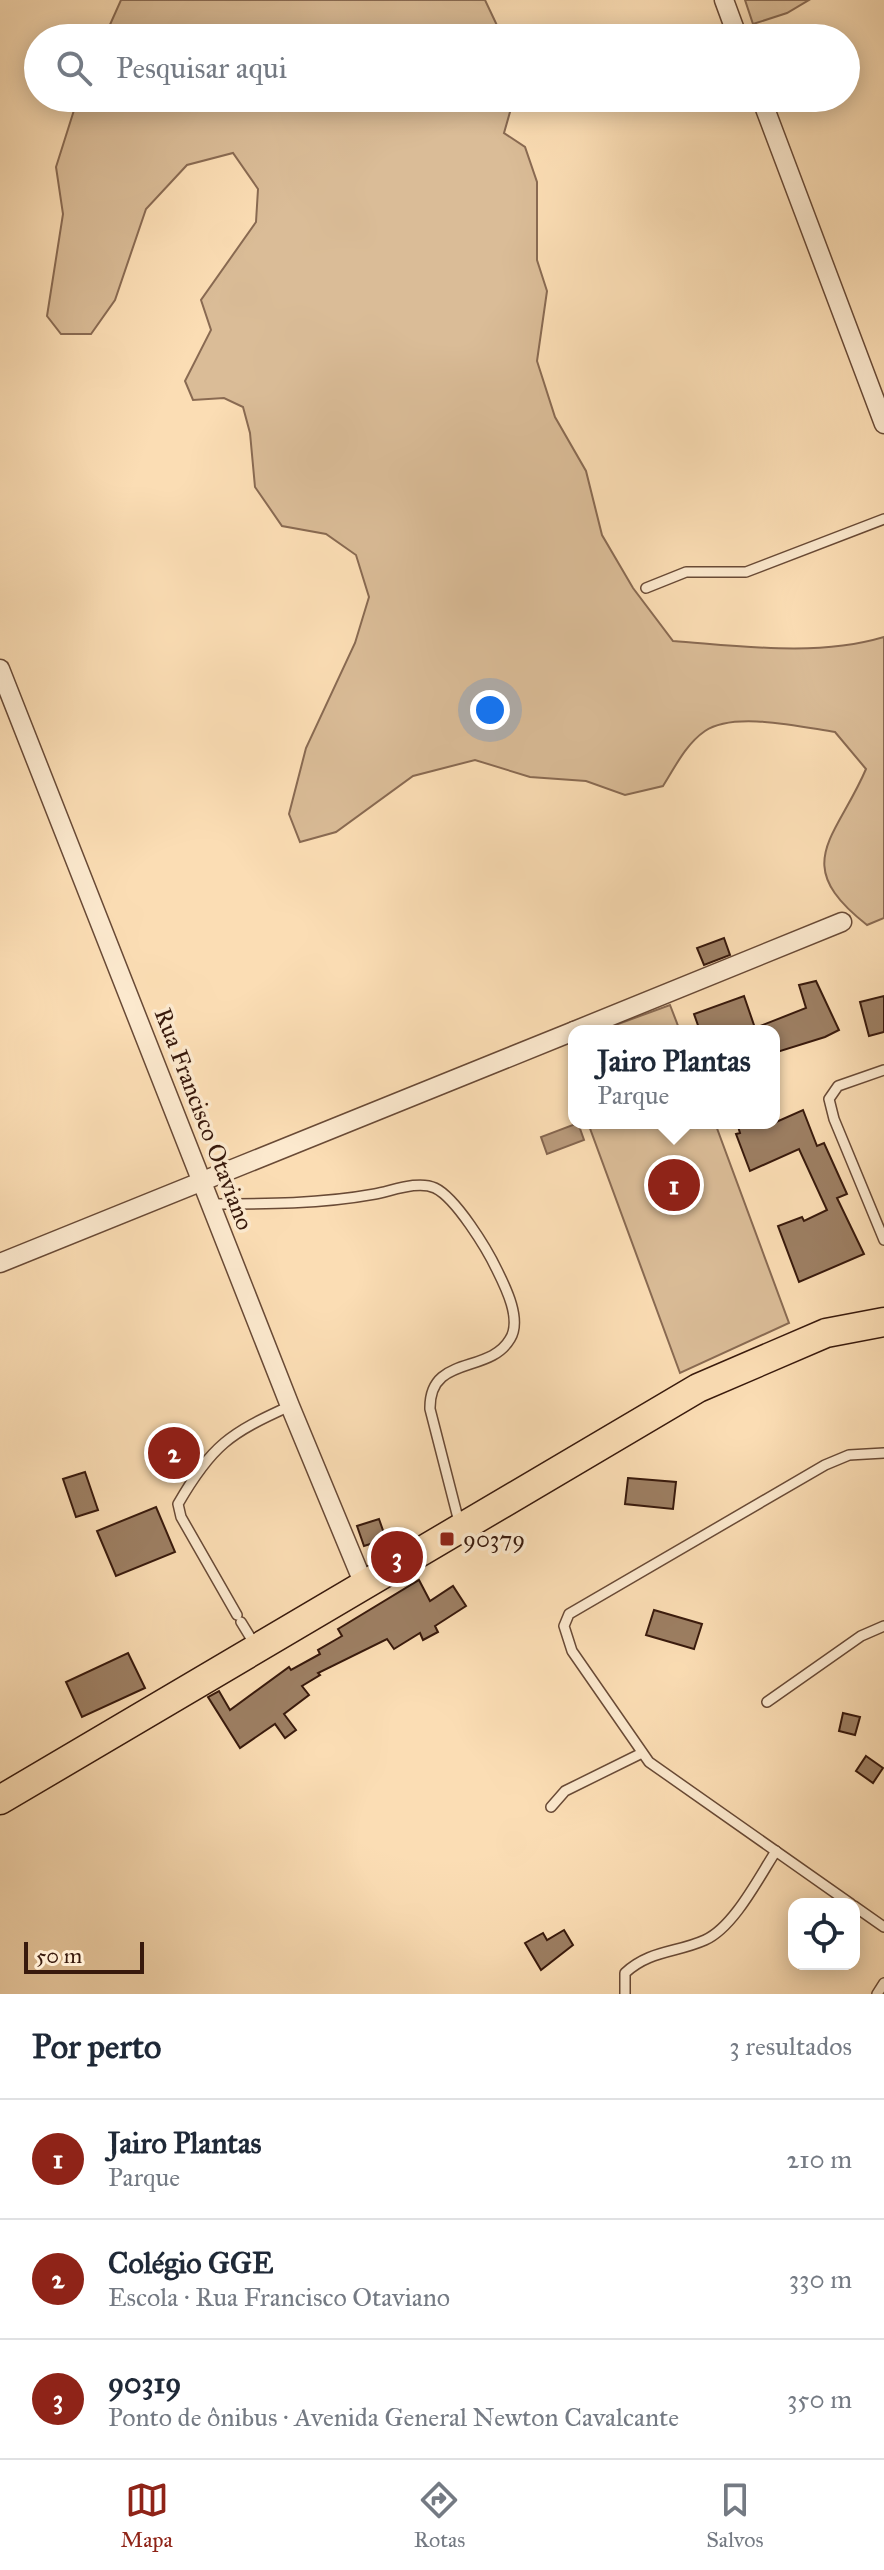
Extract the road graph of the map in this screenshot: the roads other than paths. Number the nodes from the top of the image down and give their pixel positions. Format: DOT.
graph roads {
  1 [pos="724,0"];
  2 [pos="733,24"];
  3 [pos="766,112"];
  4 [pos="884,424"];
  5 [pos="884,519"];
  6 [pos="646,588"];
  7 [pos="0,669"];
  8 [pos="842,922"];
  9 [pos="589,1025"];
  10 [pos="568,1033"];
  11 [pos="884,1070"];
  12 [pos="203,1182"];
  13 [pos="211,1204"];
  14 [pos="884,1240"];
  15 [pos="0,1263"];
  16 [pos="884,1322"];
  17 [pos="290,1406"];
  18 [pos="884,1453"];
  19 [pos="461,1529"];
  20 [pos="365,1587"];
  21 [pos="884,1626"];
  22 [pos="256,1648"];
  23 [pos="767,1702"];
  24 [pos="642,1753"];
  25 [pos="0,1800"];
  26 [pos="551,1807"];
  27 [pos="776,1851"];
  28 [pos="842,1898"];
  29 [pos="860,1910"];
  30 [pos="884,1927"];
  31 [pos="884,1983"];
  32 [pos="625,1994"];
  33 [pos="877,1994"];
  1 -- 2 [label="street"];
  3 -- 4 [label="street"];
  5 -- 6 [label="lane"];
  7 -- 12 [label="street, Rua Francisco Otaviano"];
  8 -- 9 [label="street"];
  10 -- 12 [label="street"];
  11 -- 14 [label="lane"];
  12 -- 13 [label="street, Rua Francisco Otaviano"];
  12 -- 15 [label="street"];
  13 -- 17 [label="street, Rua Francisco Otaviano"];
  13 -- 19 [label="lane"];
  16 -- 19 [label="main road"];
  17 -- 20 [label="street, Rua Francisco Otaviano"];
  17 -- 22 [label="lane"];
  18 -- 24 [label="lane"];
  19 -- 20 [label="main road"];
  20 -- 22 [label="main road"];
  21 -- 23 [label="lane"];
  22 -- 25 [label="main road"];
  24 -- 26 [label="lane"];
  24 -- 27 [label="lane"];
  27 -- 28 [label="lane"];
  27 -- 32 [label="lane"];
  29 -- 30 [label="lane"];
  31 -- 33 [label="lane"];
}
